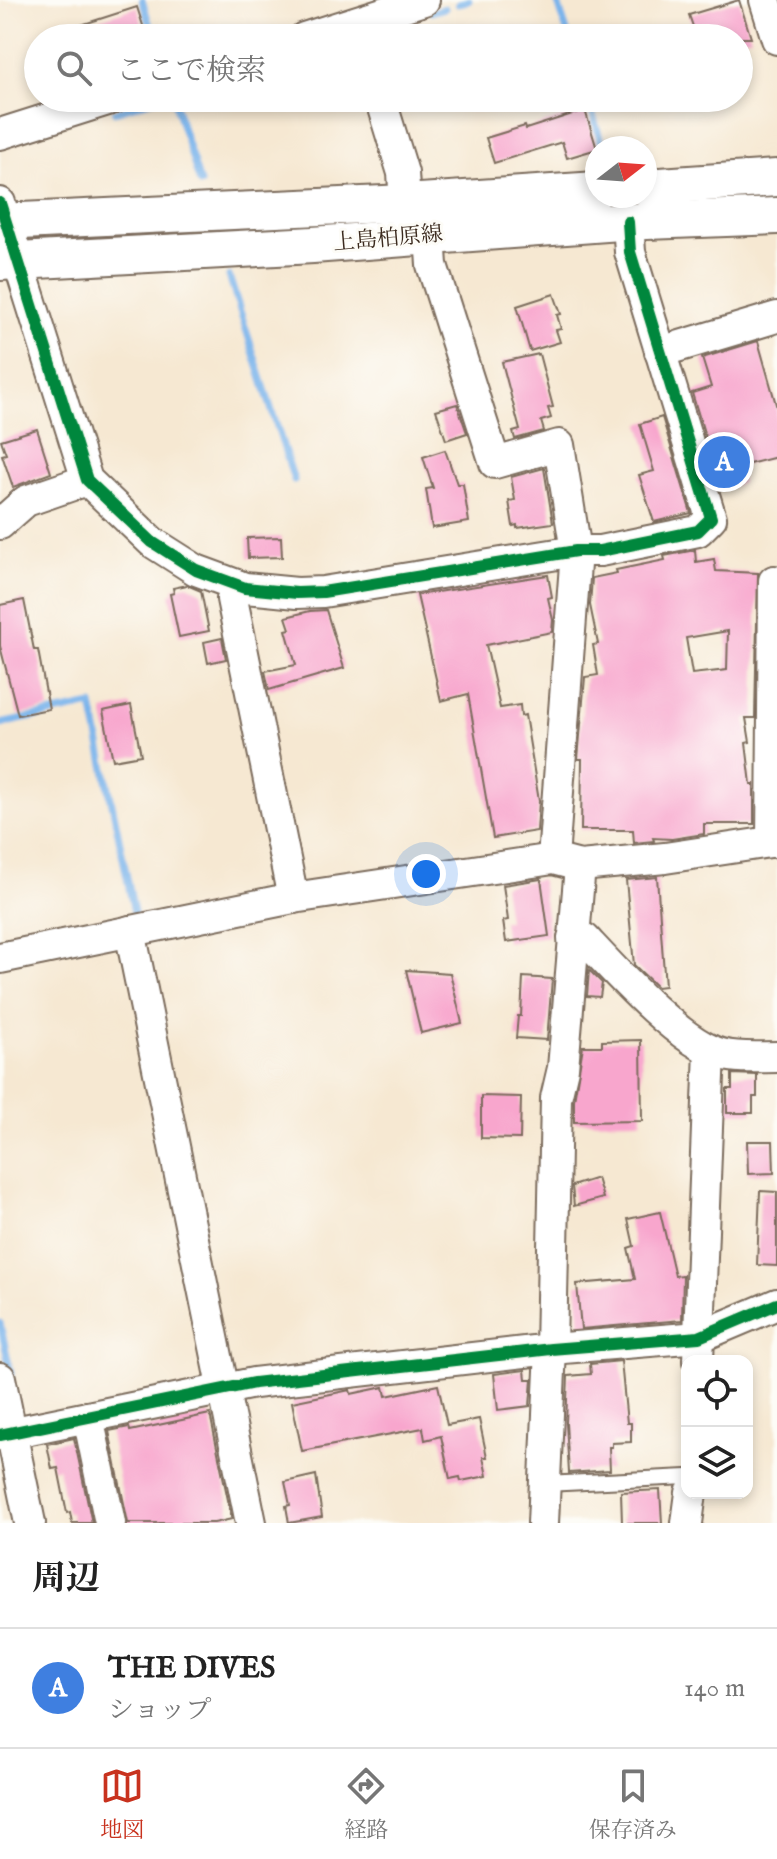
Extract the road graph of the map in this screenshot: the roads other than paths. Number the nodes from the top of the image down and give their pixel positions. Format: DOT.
graph roads {
  1 [pos="424,0"];
  2 [pos="765,0"];
  3 [pos="355,20"];
  4 [pos="777,39"];
  5 [pos="70,112"];
  6 [pos="384,112"];
  7 [pos="0,134"];
  8 [pos="777,178"];
  9 [pos="657,186"];
  10 [pos="585,191"];
  11 [pos="405,203"];
  12 [pos="2,216"];
  13 [pos="777,216"];
  14 [pos="628,222"];
  15 [pos="430,235"];
  16 [pos="9,261"];
  17 [pos="777,317"];
  18 [pos="660,352"];
  19 [pos="87,480"];
  20 [pos="0,524"];
  21 [pos="576,551"];
  22 [pos="774,581"];
  23 [pos="236,585"];
  24 [pos="774,841"];
  25 [pos="566,863"];
  26 [pos="293,898"];
  27 [pos="130,931"];
  28 [pos="573,938"];
  29 [pos="0,958"];
  30 [pos="710,1050"];
  31 [pos="777,1057"];
  32 [pos="777,1304"];
  33 [pos="551,1349"];
  34 [pos="699,1349"];
  35 [pos="0,1378"];
  36 [pos="224,1389"];
  37 [pos="88,1417"];
  38 [pos="6,1434"];
  39 [pos="681,1477"];
  40 [pos="545,1484"];
  41 [pos="690,1499"];
  42 [pos="30,1523"];
  43 [pos="110,1523"];
  44 [pos="251,1523"];
  45 [pos="543,1523"];
  46 [pos="687,1523"];
  1 -- 3 [label="street"];
  2 -- 4 [label="street"];
  5 -- 7 [label="street"];
  6 -- 11 [label="street"];
  8 -- 9 [label="street"];
  10 -- 11 [label="street, 上島柏原線"];
  11 -- 12 [label="street, 上島柏原線"];
  12 -- 16 [label="street"];
  13 -- 14 [label="street, 上島柏原線"];
  14 -- 15 [label="street, 上島柏原線"];
  14 -- 18 [label="street"];
  15 -- 16 [label="street, 上島柏原線"];
  15 -- 21 [label="street"];
  16 -- 19 [label="street"];
  17 -- 18 [label="street"];
  18 -- 21 [label="street"];
  19 -- 20 [label="street"];
  19 -- 23 [label="street"];
  21 -- 23 [label="street"];
  21 -- 25 [label="street"];
  22 -- 24 [label="street"];
  23 -- 26 [label="street"];
  24 -- 25 [label="street"];
  25 -- 26 [label="street"];
  25 -- 28 [label="street"];
  26 -- 27 [label="street"];
  27 -- 29 [label="street"];
  27 -- 36 [label="street"];
  28 -- 30 [label="street"];
  28 -- 33 [label="street"];
  30 -- 31 [label="street"];
  30 -- 34 [label="street"];
  32 -- 34 [label="street"];
  33 -- 34 [label="street"];
  33 -- 36 [label="street"];
  33 -- 40 [label="street"];
  35 -- 38 [label="street"];
  36 -- 37 [label="street"];
  36 -- 44 [label="street"];
  37 -- 38 [label="street"];
  37 -- 43 [label="street"];
  38 -- 42 [label="street"];
  39 -- 40 [label="lane"];
  40 -- 45 [label="street"];
  41 -- 46 [label="street"];
}
